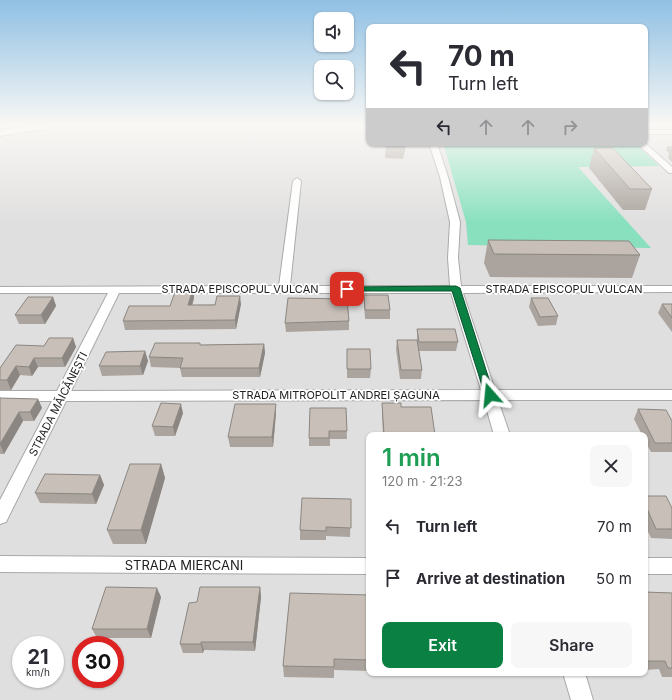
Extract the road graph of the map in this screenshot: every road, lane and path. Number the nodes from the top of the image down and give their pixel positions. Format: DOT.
graph roads {
  1 [pos="438,158"];
  2 [pos="658,158"];
  3 [pos="672,170"];
  4 [pos="297,181"];
  5 [pos="456,288"];
  6 [pos="284,289"];
  7 [pos="672,289"];
  8 [pos="0,290"];
  9 [pos="115,290"];
  10 [pos="490,395"];
  11 [pos="672,395"];
  12 [pos="0,396"];
  13 [pos="62,396"];
  14 [pos="501,432"];
  15 [pos="0,517"];
  16 [pos="0,564"];
  17 [pos="366,566"];
  18 [pos="648,566"];
  19 [pos="672,566"];
  20 [pos="575,676"];
  21 [pos="582,700"];
  1 -- 5 [label="street"];
  2 -- 3 [label="street"];
  4 -- 6 [label="street"];
  5 -- 6 [label="street, STRADA EPISCOPUL VULCAN"];
  5 -- 7 [label="street, STRADA EPISCOPUL VULCAN"];
  5 -- 10 [label="street"];
  6 -- 9 [label="street, STRADA EPISCOPUL VULCAN"];
  8 -- 9 [label="street, STRADA EPISCOPUL VULCAN"];
  9 -- 13 [label="street, STRADA MĂICĂNEȘTI"];
  10 -- 11 [label="street, STRADA MITROPOLIT ANDREI ȘAGUNA"];
  10 -- 13 [label="street, STRADA MITROPOLIT ANDREI ȘAGUNA"];
  10 -- 14 [label="street"];
  12 -- 13 [label="street, STRADA MITROPOLIT ANDREI ȘAGUNA"];
  13 -- 15 [label="street, STRADA MĂICĂNEȘTI"];
  16 -- 17 [label="street, STRADA MIERCANI"];
  18 -- 19 [label="street"];
  20 -- 21 [label="street"];
}
